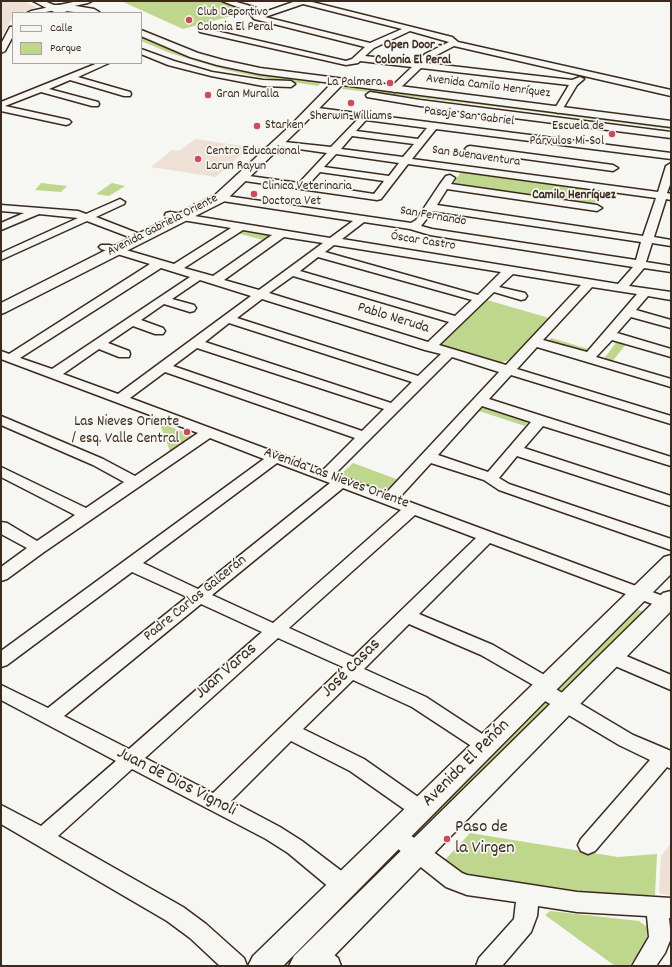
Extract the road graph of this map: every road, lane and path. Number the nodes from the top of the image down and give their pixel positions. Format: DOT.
graph roads {
  1 [pos="37,1"];
  2 [pos="88,1"];
  3 [pos="226,1"];
  4 [pos="301,1"];
  5 [pos="71,2"];
  6 [pos="52,8"];
  7 [pos="35,12"];
  8 [pos="61,12"];
  9 [pos="90,12"];
  10 [pos="93,12"];
  11 [pos="257,16"];
  12 [pos="409,29"];
  13 [pos="203,30"];
  14 [pos="12,31"];
  15 [pos="142,33"];
  16 [pos="142,43"];
  17 [pos="453,43"];
  18 [pos="371,46"];
  19 [pos="1,51"];
  20 [pos="142,51"];
  21 [pos="506,54"];
  22 [pos="172,56"];
  23 [pos="358,58"];
  24 [pos="102,64"];
  25 [pos="418,65"];
  26 [pos="199,71"];
  27 [pos="479,72"];
  28 [pos="590,74"];
  29 [pos="68,77"];
  30 [pos="574,83"];
  31 [pos="291,84"];
  32 [pos="330,85"];
  33 [pos="41,89"];
  34 [pos="394,89"];
  35 [pos="671,93"];
  36 [pos="127,94"];
  37 [pos="370,95"];
  38 [pos="95,104"];
  39 [pos="1,106"];
  40 [pos="310,110"];
  41 [pos="558,110"];
  42 [pos="495,112"];
  43 [pos="364,117"];
  44 [pos="66,122"];
  45 [pos="671,124"];
  46 [pos="432,126"];
  47 [pos="671,131"];
  48 [pos="481,132"];
  49 [pos="350,133"];
  50 [pos="671,135"];
  51 [pos="420,142"];
  52 [pos="278,143"];
  53 [pos="470,149"];
  54 [pos="620,150"];
  55 [pos="334,151"];
  56 [pos="671,156"];
  57 [pos="406,161"];
  58 [pos="671,166"];
  59 [pos="456,168"];
  60 [pos="613,168"];
  61 [pos="318,169"];
  62 [pos="242,178"];
  63 [pos="391,179"];
  64 [pos="444,186"];
  65 [pos="301,187"];
  66 [pos="666,197"];
  67 [pos="220,198"];
  68 [pos="601,198"];
  69 [pos="120,202"];
  70 [pos="430,207"];
  71 [pos="1,208"];
  72 [pos="38,210"];
  73 [pos="176,216"];
  74 [pos="88,217"];
  75 [pos="362,220"];
  76 [pos="412,226"];
  77 [pos="1,227"];
  78 [pos="240,227"];
  79 [pos="587,231"];
  80 [pos="282,234"];
  81 [pos="136,236"];
  82 [pos="648,240"];
  83 [pos="332,242"];
  84 [pos="671,244"];
  85 [pos="110,249"];
  86 [pos="317,253"];
  87 [pos="411,254"];
  88 [pos="1,257"];
  89 [pos="159,264"];
  90 [pos="640,264"];
  91 [pos="174,269"];
  92 [pos="671,269"];
  93 [pos="510,270"];
  94 [pos="292,272"];
  95 [pos="387,273"];
  96 [pos="198,276"];
  97 [pos="214,281"];
  98 [pos="589,283"];
  99 [pos="491,288"];
  100 [pos="621,288"];
  101 [pos="644,292"];
  102 [pos="260,295"];
  103 [pos="521,296"];
  104 [pos="671,296"];
  105 [pos="480,298"];
  106 [pos="1,300"];
  107 [pos="163,300"];
  108 [pos="190,308"];
  109 [pos="1,309"];
  110 [pos="628,312"];
  111 [pos="228,319"];
  112 [pos="457,320"];
  113 [pos="131,321"];
  114 [pos="671,324"];
  115 [pos="159,331"];
  116 [pos="609,335"];
  117 [pos="534,342"];
  118 [pos="196,343"];
  119 [pos="98,344"];
  120 [pos="430,347"];
  121 [pos="671,352"];
  122 [pos="449,353"];
  123 [pos="124,354"];
  124 [pos="6,356"];
  125 [pos="589,356"];
  126 [pos="163,367"];
  127 [pos="508,371"];
  128 [pos="54,374"];
  129 [pos="421,381"];
  130 [pos="671,383"];
  131 [pos="120,399"];
  132 [pos="480,400"];
  133 [pos="394,408"];
  134 [pos="1,420"];
  135 [pos="540,420"];
  136 [pos="671,420"];
  137 [pos="209,432"];
  138 [pos="365,437"];
  139 [pos="515,450"];
  140 [pos="276,457"];
  141 [pos="428,457"];
  142 [pos="671,462"];
  143 [pos="1,471"];
  144 [pos="326,475"];
  145 [pos="489,477"];
  146 [pos="342,481"];
  147 [pos="135,482"];
  148 [pos="389,499"];
  149 [pos="671,501"];
  150 [pos="413,508"];
  151 [pos="87,515"];
  152 [pos="1,527"];
  153 [pos="488,536"];
  154 [pos="671,545"];
  155 [pos="38,548"];
  156 [pos="671,562"];
  157 [pos="130,564"];
  158 [pos="1,575"];
  159 [pos="641,592"];
  160 [pos="200,596"];
  161 [pos="669,602"];
  162 [pos="406,616"];
  163 [pos="275,630"];
  164 [pos="612,657"];
  165 [pos="1,660"];
  166 [pos="353,668"];
  167 [pos="671,684"];
  168 [pos="545,688"];
  169 [pos="1,692"];
  170 [pos="564,705"];
  171 [pos="50,718"];
  172 [pos="289,731"];
  173 [pos="477,739"];
  174 [pos="130,759"];
  175 [pos="667,759"];
  176 [pos="216,803"];
  177 [pos="421,810"];
  178 [pos="1,814"];
  179 [pos="396,835"];
  180 [pos="42,838"];
  181 [pos="588,845"];
  182 [pos="418,851"];
  183 [pos="344,886"];
  184 [pos="528,895"];
  185 [pos="663,907"];
  186 [pos="304,926"];
  187 [pos="319,957"];
  188 [pos="236,966"];
  189 [pos="263,966"];
  190 [pos="487,966"];
  191 [pos="643,966"];
  1 -- 6 [label="main road"];
  2 -- 5 [label="street"];
  3 -- 11 [label="street"];
  4 -- 11 [label="street"];
  4 -- 12 [label="street"];
  5 -- 6 [label="street"];
  5 -- 10 [label="main road"];
  6 -- 7 [label="street"];
  6 -- 8 [label="main road"];
  6 -- 9 [label="main road"];
  11 -- 18 [label="street"];
  12 -- 17 [label="street"];
  12 -- 18 [label="street"];
  13 -- 23 [label="street"];
  14 -- 19 [label="street"];
  15 -- 32 [label="main road, Avenida Camilo Henríquez"];
  16 -- 22 [label="main road, Avenida Camilo Henríquez"];
  17 -- 21 [label="street"];
  17 -- 25 [label="street"];
  18 -- 23 [label="street"];
  20 -- 26 [label="street, Avenida Camilo Henríquez"];
  21 -- 27 [label="street"];
  21 -- 28 [label="street"];
  22 -- 26 [label="main road"];
  22 -- 31 [label="main road, Avenida Camilo Henríquez"];
  23 -- 25 [label="street"];
  24 -- 29 [label="street"];
  25 -- 27 [label="street"];
  25 -- 34 [label="street"];
  26 -- 31 [label="street, Avenida Camilo Henríquez"];
  27 -- 30 [label="street"];
  28 -- 30 [label="street"];
  28 -- 35 [label="street"];
  29 -- 33 [label="street"];
  29 -- 36 [label="street"];
  30 -- 41 [label="street"];
  31 -- 32 [label="main road, Avenida Camilo Henríquez"];
  32 -- 34 [label="main road, Avenida Camilo Henríquez"];
  32 -- 37 [label="main road, Avenida Camilo Henríquez"];
  32 -- 40 [label="main road, Avenida Gabriela Oriente"];
  32 -- 73 [label="main road, Avenida Gabriela Oriente"];
  33 -- 38 [label="street"];
  33 -- 39 [label="street"];
  34 -- 41 [label="main road, Avenida Camilo Henríquez"];
  37 -- 42 [label="street, Avenida Camilo Henríquez"];
  37 -- 47 [label="main road, Avenida Camilo Henríquez"];
  39 -- 44 [label="street"];
  40 -- 43 [label="street, Pasaje San Gabriel"];
  40 -- 52 [label="main road, Avenida Gabriela Oriente"];
  41 -- 45 [label="main road, Avenida Camilo Henríquez"];
  42 -- 48 [label="street"];
  42 -- 50 [label="street, Avenida Camilo Henríquez"];
  43 -- 46 [label="street, Pasaje San Gabriel"];
  43 -- 49 [label="street"];
  46 -- 48 [label="street, Pasaje San Gabriel"];
  46 -- 51 [label="street"];
  48 -- 53 [label="street"];
  48 -- 54 [label="street, Pasaje San Gabriel"];
  49 -- 51 [label="street"];
  49 -- 55 [label="street"];
  51 -- 57 [label="street"];
  52 -- 55 [label="street, San Buenaventura"];
  52 -- 62 [label="main road, Avenida Gabriela Oriente"];
  53 -- 59 [label="street"];
  53 -- 60 [label="street"];
  54 -- 56 [label="street, Pasaje San Gabriel"];
  54 -- 60 [label="street"];
  55 -- 57 [label="street, San Buenaventura"];
  55 -- 61 [label="street"];
  57 -- 59 [label="street, San Buenaventura"];
  57 -- 63 [label="street"];
  58 -- 66 [label="street"];
  59 -- 64 [label="street"];
  59 -- 68 [label="street, San Buenaventura"];
  60 -- 68 [label="street"];
  61 -- 63 [label="street"];
  61 -- 65 [label="street"];
  62 -- 65 [label="street"];
  62 -- 67 [label="main road, Avenida Gabriela Oriente"];
  63 -- 65 [label="street"];
  64 -- 68 [label="street"];
  64 -- 70 [label="street"];
  66 -- 68 [label="street, San Buenaventura"];
  66 -- 82 [label="street"];
  67 -- 73 [label="main road, Avenida Gabriela Oriente"];
  67 -- 75 [label="street, San Fernando"];
  68 -- 79 [label="street"];
  69 -- 74 [label="street"];
  70 -- 76 [label="street"];
  70 -- 79 [label="street"];
  71 -- 72 [label="street"];
  72 -- 74 [label="street"];
  72 -- 77 [label="street"];
  73 -- 78 [label="street, Óscar Castro"];
  73 -- 81 [label="main road, Avenida Gabriela Oriente"];
  74 -- 81 [label="street"];
  74 -- 88 [label="street"];
  75 -- 76 [label="street, San Fernando"];
  75 -- 83 [label="street"];
  76 -- 90 [label="street, San Fernando"];
  78 -- 80 [label="street, Óscar Castro"];
  78 -- 91 [label="street"];
  79 -- 82 [label="street"];
  80 -- 83 [label="street, Óscar Castro"];
  80 -- 97 [label="street"];
  81 -- 85 [label="main road, Avenida Gabriela Oriente"];
  82 -- 84 [label="street"];
  82 -- 90 [label="street"];
  83 -- 86 [label="street"];
  83 -- 87 [label="street, Óscar Castro"];
  85 -- 89 [label="street, Pablo Neruda"];
  85 -- 106 [label="main road, Avenida Gabriela Oriente"];
  85 -- 109 [label="main road, Avenida Gabriela Oriente"];
  86 -- 94 [label="street"];
  86 -- 95 [label="street"];
  87 -- 93 [label="street, Óscar Castro"];
  87 -- 95 [label="street"];
  89 -- 91 [label="street, Pablo Neruda"];
  89 -- 124 [label="street"];
  90 -- 92 [label="street, San Fernando"];
  90 -- 100 [label="street"];
  91 -- 96 [label="street, Pablo Neruda"];
  93 -- 98 [label="street, Óscar Castro"];
  93 -- 99 [label="street"];
  94 -- 102 [label="street"];
  94 -- 112 [label="street"];
  95 -- 105 [label="street"];
  96 -- 97 [label="street, Pablo Neruda"];
  96 -- 107 [label="street"];
  97 -- 102 [label="street, Pablo Neruda"];
  98 -- 100 [label="street, Óscar Castro"];
  98 -- 117 [label="street"];
  99 -- 103 [label="street"];
  99 -- 105 [label="street"];
  100 -- 101 [label="street, Óscar Castro"];
  101 -- 104 [label="street, Óscar Castro"];
  101 -- 110 [label="street"];
  102 -- 111 [label="street"];
  102 -- 120 [label="street, Pablo Neruda"];
  105 -- 112 [label="street"];
  107 -- 108 [label="street"];
  107 -- 113 [label="street"];
  110 -- 114 [label="street"];
  110 -- 116 [label="street"];
  111 -- 118 [label="street"];
  111 -- 129 [label="street"];
  112 -- 120 [label="street"];
  113 -- 115 [label="street"];
  113 -- 119 [label="street"];
  116 -- 121 [label="street"];
  116 -- 125 [label="street"];
  117 -- 125 [label="street"];
  117 -- 127 [label="street"];
  118 -- 126 [label="street"];
  118 -- 133 [label="street"];
  119 -- 123 [label="street"];
  119 -- 128 [label="street"];
  120 -- 122 [label="street, Pablo Neruda"];
  122 -- 127 [label="street, Pablo Neruda"];
  122 -- 129 [label="street"];
  124 -- 128 [label="street, Avenida Las Nieves Oriente"];
  125 -- 130 [label="street"];
  126 -- 131 [label="street"];
  126 -- 138 [label="street"];
  127 -- 132 [label="street"];
  127 -- 136 [label="street, Pablo Neruda"];
  128 -- 131 [label="street, Avenida Las Nieves Oriente"];
  129 -- 133 [label="street"];
  131 -- 137 [label="street, Avenida Las Nieves Oriente"];
  132 -- 135 [label="street"];
  132 -- 141 [label="street"];
  133 -- 138 [label="street"];
  134 -- 147 [label="street"];
  135 -- 139 [label="street"];
  135 -- 142 [label="street"];
  137 -- 140 [label="street, Avenida Las Nieves Oriente"];
  137 -- 147 [label="street"];
  138 -- 144 [label="street"];
  139 -- 145 [label="street"];
  139 -- 149 [label="street"];
  140 -- 144 [label="street, Avenida Las Nieves Oriente"];
  140 -- 157 [label="street"];
  141 -- 145 [label="street"];
  141 -- 148 [label="street"];
  143 -- 151 [label="street"];
  144 -- 146 [label="street, Avenida Las Nieves Oriente"];
  145 -- 154 [label="street"];
  146 -- 148 [label="street, Avenida Las Nieves Oriente"];
  146 -- 160 [label="street, Padre Carlos Galcerán"];
  147 -- 151 [label="street"];
  148 -- 150 [label="street, Avenida Las Nieves Oriente"];
  150 -- 153 [label="street, Avenida Las Nieves Oriente"];
  150 -- 163 [label="street, Juan Varas"];
  151 -- 155 [label="street"];
  152 -- 155 [label="street"];
  153 -- 159 [label="street, Avenida Las Nieves Oriente"];
  153 -- 162 [label="street, José Casas"];
  155 -- 158 [label="street"];
  156 -- 159 [label="main road, Avenida El Peñón"];
  157 -- 160 [label="street"];
  157 -- 165 [label="street"];
  159 -- 161 [label="street, Avenida Las Nieves Oriente"];
  159 -- 168 [label="main road, Avenida El Peñón"];
  160 -- 163 [label="street"];
  160 -- 171 [label="street, Padre Carlos Galcerán"];
  161 -- 164 [label="main road, Avenida El Peñón"];
  162 -- 166 [label="street, José Casas"];
  162 -- 168 [label="street"];
  163 -- 166 [label="street"];
  163 -- 174 [label="street, Juan Varas"];
  164 -- 167 [label="street"];
  164 -- 170 [label="main road, Avenida El Peñón"];
  166 -- 172 [label="street, José Casas"];
  166 -- 173 [label="street"];
  168 -- 170 [label="street"];
  168 -- 173 [label="main road, Avenida El Peñón"];
  169 -- 171 [label="street, Juan de Dios Vignoli"];
  170 -- 175 [label="street"];
  170 -- 182 [label="main road, Avenida El Peñón"];
  171 -- 174 [label="street, Juan de Dios Vignoli"];
  172 -- 176 [label="street, José Casas"];
  172 -- 177 [label="street"];
  173 -- 177 [label="main road, Avenida El Peñón"];
  174 -- 176 [label="street, Juan de Dios Vignoli"];
  174 -- 180 [label="street, Juan Varas"];
  175 -- 181 [label="street"];
  176 -- 183 [label="street, Juan de Dios Vignoli"];
  177 -- 179 [label="main road, Avenida El Peñón"];
  178 -- 180 [label="street"];
  179 -- 182 [label="street"];
  179 -- 183 [label="main road, Avenida El Peñón"];
  180 -- 188 [label="street"];
  182 -- 184 [label="street"];
  182 -- 187 [label="main road, Avenida El Peñón"];
  183 -- 186 [label="main road, Avenida El Peñón"];
  184 -- 185 [label="street"];
  184 -- 190 [label="street"];
  185 -- 191 [label="street"];
  186 -- 187 [label="main road"];
  186 -- 189 [label="main road, Avenida El Peñón"];
}
